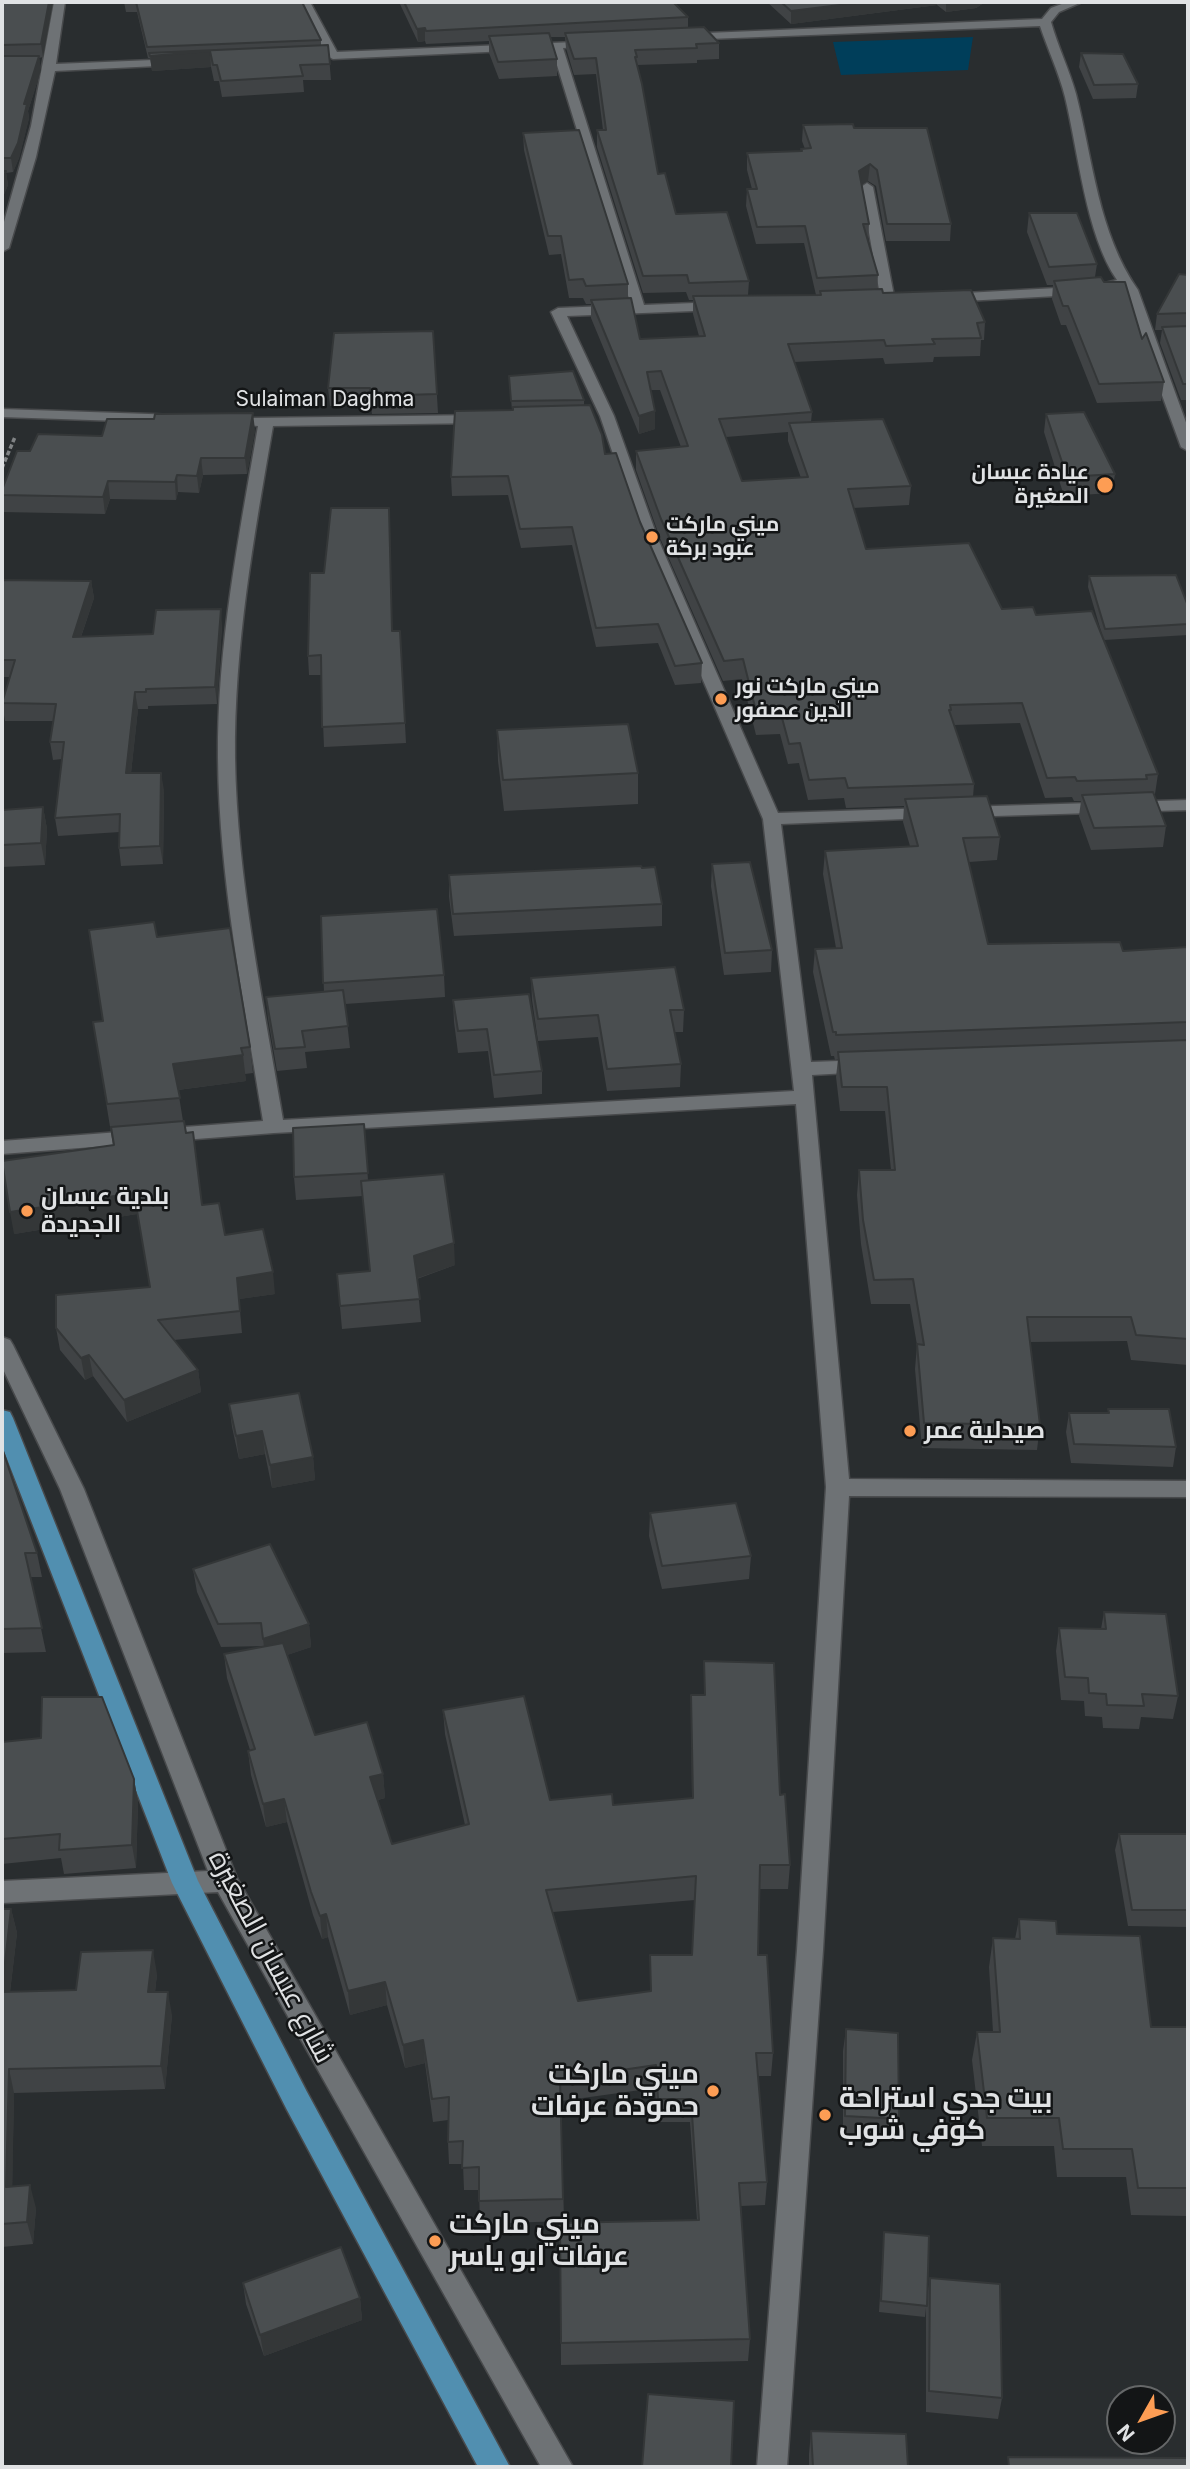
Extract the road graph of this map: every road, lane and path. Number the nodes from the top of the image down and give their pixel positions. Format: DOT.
graph roads {
  1 [pos="59,2"];
  2 [pos="305,2"];
  3 [pos="1076,2"];
  4 [pos="1045,22"];
  5 [pos="664,39"];
  6 [pos="610,42"];
  7 [pos="555,44"];
  8 [pos="333,56"];
  9 [pos="314,57"];
  10 [pos="189,63"];
  11 [pos="46,65"];
  12 [pos="867,187"];
  13 [pos="2,248"];
  14 [pos="1123,282"];
  15 [pos="928,299"];
  16 [pos="888,301"];
  17 [pos="731,306"];
  18 [pos="639,309"];
  19 [pos="2,413"];
  20 [pos="498,418"];
  21 [pos="199,420"];
  22 [pos="239,422"];
  23 [pos="266,423"];
  24 [pos="1188,447"];
  25 [pos="1188,805"];
  26 [pos="772,819"];
  27 [pos="885,1066"];
  28 [pos="802,1069"];
  29 [pos="805,1097"];
  30 [pos="274,1127"];
  31 [pos="2,1148"];
  32 [pos="2,1345"];
  33 [pos="2,1418"];
  34 [pos="838,1487"];
  35 [pos="1188,1489"];
  36 [pos="225,1881"];
  37 [pos="185,1883"];
  38 [pos="2,1892"];
  39 [pos="495,2467"];
  40 [pos="558,2467"];
  41 [pos="772,2467"];
  1 -- 11 [label="street"];
  2 -- 8 [label="street"];
  3 -- 4 [label="street"];
  4 -- 5 [label="street"];
  4 -- 14 [label="street"];
  6 -- 7 [label="street"];
  7 -- 8 [label="street"];
  7 -- 18 [label="street"];
  8 -- 9 [label="street"];
  10 -- 11 [label="street"];
  11 -- 13 [label="street"];
  12 -- 16 [label="street"];
  14 -- 15 [label="street"];
  14 -- 24 [label="street"];
  17 -- 18 [label="street"];
  18 -- 26 [label="street"];
  19 -- 21 [label="street"];
  20 -- 23 [label="street, Sulaiman Daghma"];
  22 -- 23 [label="street, Sulaiman Daghma"];
  23 -- 30 [label="street"];
  25 -- 26 [label="street"];
  26 -- 28 [label="street"];
  27 -- 28 [label="street"];
  28 -- 29 [label="street"];
  29 -- 30 [label="street"];
  29 -- 34 [label="street"];
  30 -- 31 [label="street"];
  32 -- 36 [label="street, شارع عبسان الصغيرة"];
  33 -- 37 [label="main road, شارع عبسان الصغيرة"];
  34 -- 35 [label="street"];
  34 -- 41 [label="street"];
  36 -- 37 [label="street"];
  36 -- 40 [label="street, شارع عبسان الصغيرة"];
  37 -- 38 [label="street"];
  37 -- 39 [label="main road, شارع عبسان الصغيرة"];
}
